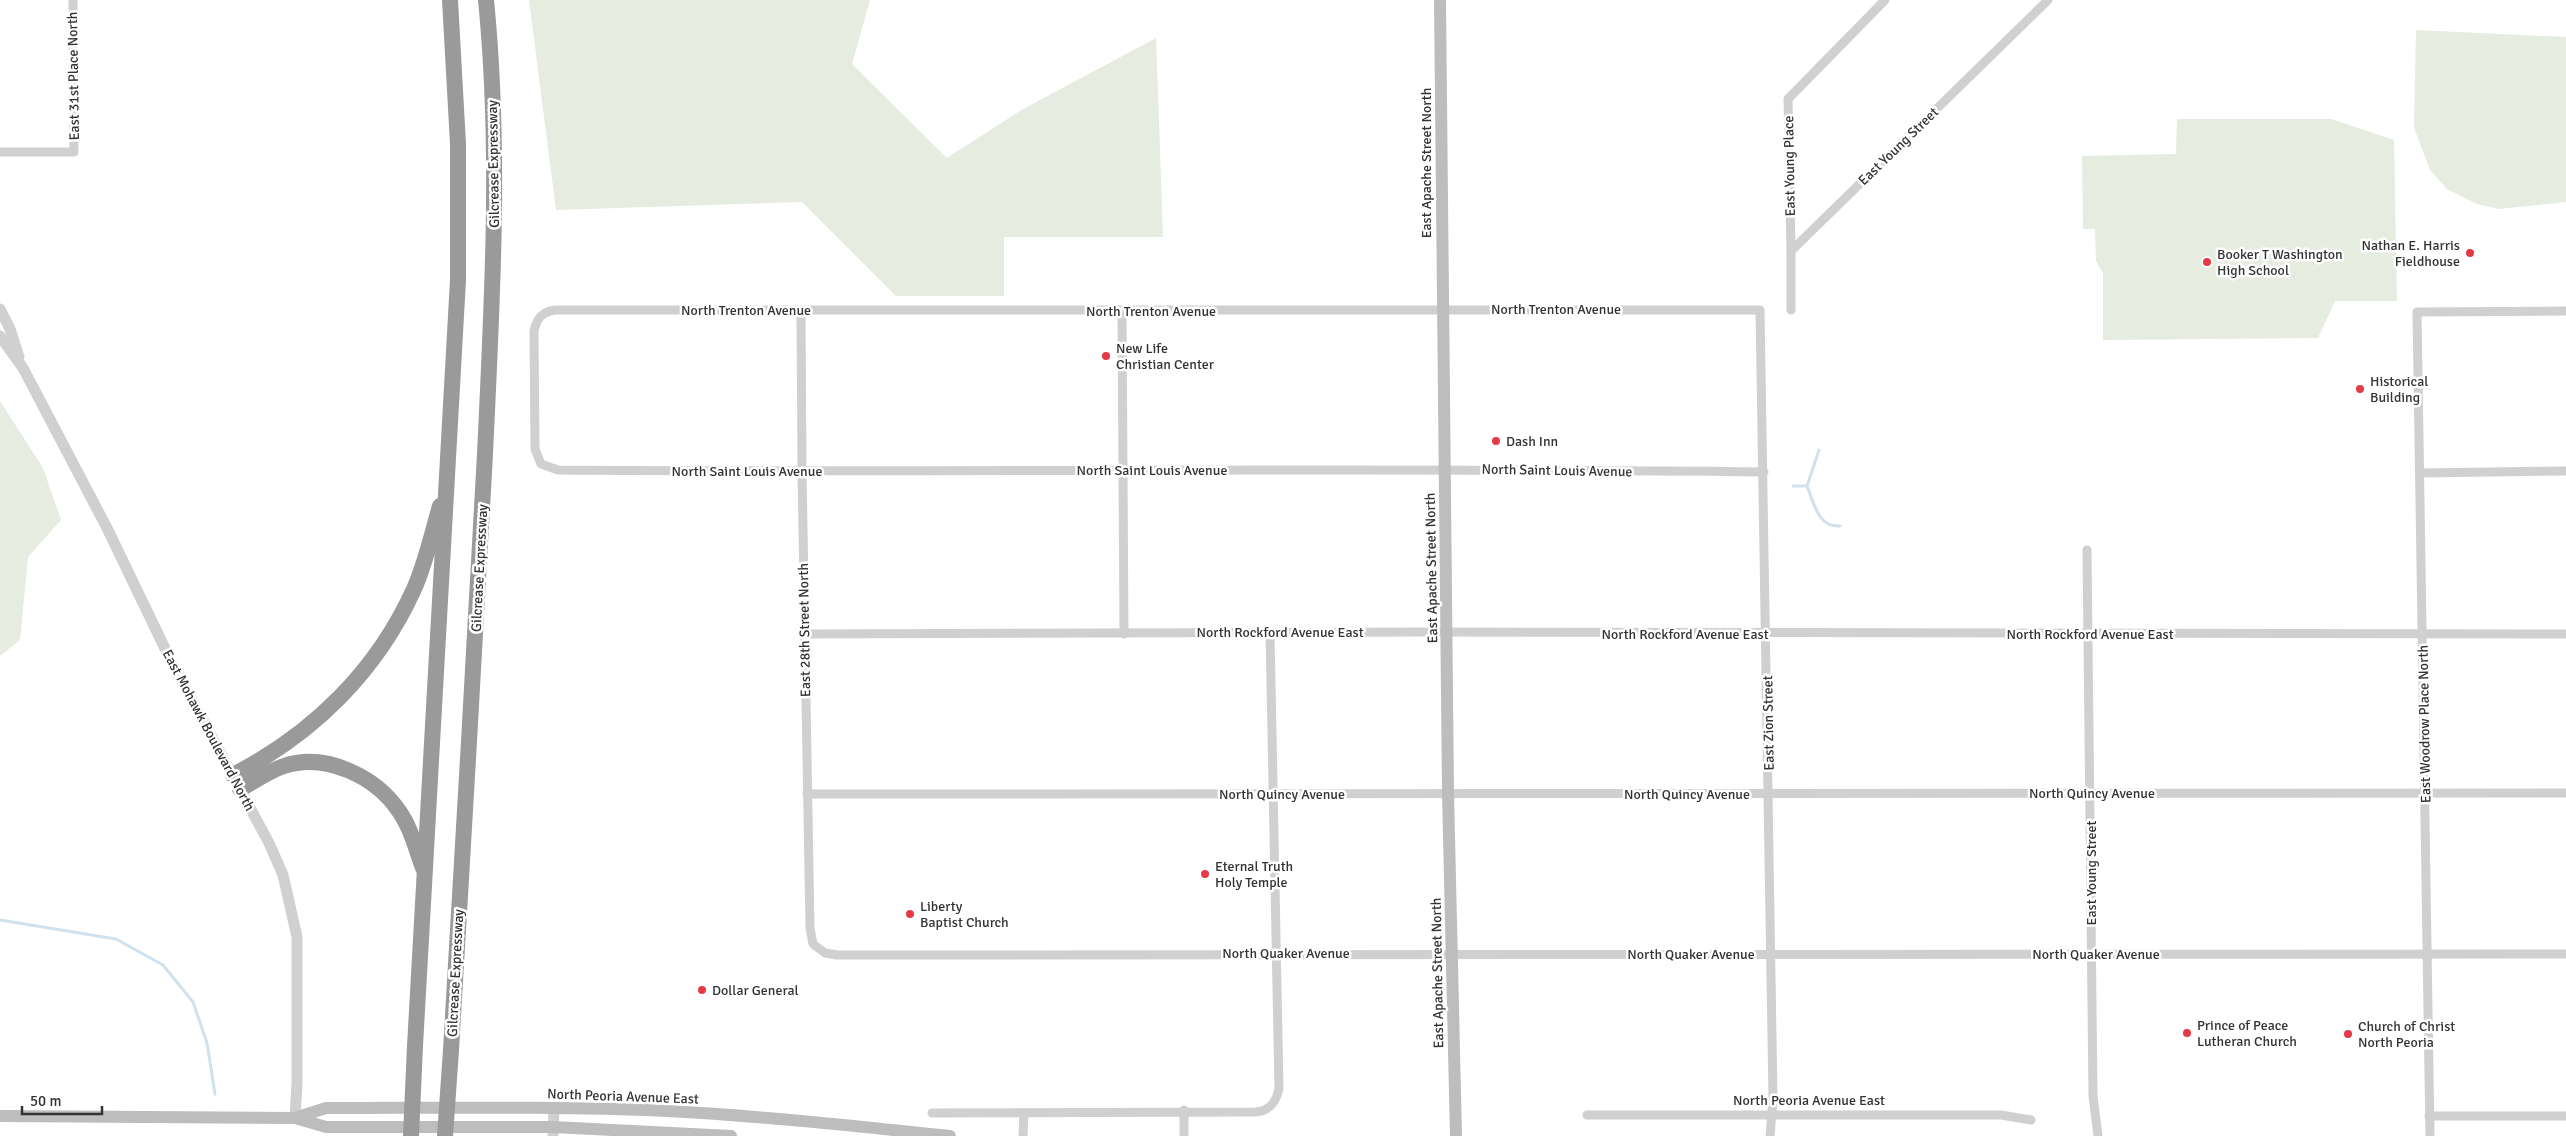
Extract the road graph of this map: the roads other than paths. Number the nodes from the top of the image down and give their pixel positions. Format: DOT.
graph roads {
  1 [pos="73,0"];
  2 [pos="450,0"];
  3 [pos="486,0"];
  4 [pos="1440,0"];
  5 [pos="1885,0"];
  6 [pos="2048,0"];
  7 [pos="0,152"];
  8 [pos="1791,251"];
  9 [pos="0,309"];
  10 [pos="1442,309"];
  11 [pos="801,310"];
  12 [pos="1760,310"];
  13 [pos="1791,310"];
  14 [pos="1122,311"];
  15 [pos="2566,311"];
  16 [pos="0,336"];
  17 [pos="23,368"];
  18 [pos="541,464"];
  19 [pos="1445,468"];
  20 [pos="1124,470"];
  21 [pos="802,472"];
  22 [pos="1764,472"];
  23 [pos="2566,472"];
  24 [pos="2420,473"];
  25 [pos="449,474"];
  26 [pos="2087,550"];
  27 [pos="1270,632"];
  28 [pos="1447,632"];
  29 [pos="2088,633"];
  30 [pos="804,634"];
  31 [pos="1124,634"];
  32 [pos="1767,634"];
  33 [pos="2422,634"];
  34 [pos="2566,634"];
  35 [pos="236,782"];
  36 [pos="2425,792"];
  37 [pos="1448,793"];
  38 [pos="2090,793"];
  39 [pos="2566,793"];
  40 [pos="807,794"];
  41 [pos="1275,794"];
  42 [pos="1769,794"];
  43 [pos="425,874"];
  44 [pos="817,948"];
  45 [pos="2428,952"];
  46 [pos="1277,953"];
  47 [pos="1453,954"];
  48 [pos="1771,954"];
  49 [pos="2091,954"];
  50 [pos="2566,954"];
  51 [pos="554,1108"];
  52 [pos="1184,1110"];
  53 [pos="932,1113"];
  54 [pos="1024,1113"];
  55 [pos="1587,1115"];
  56 [pos="1772,1115"];
  57 [pos="0,1116"];
  58 [pos="2429,1116"];
  59 [pos="2566,1116"];
  60 [pos="295,1118"];
  61 [pos="2031,1120"];
  62 [pos="553,1132"];
  63 [pos="411,1136"];
  64 [pos="445,1136"];
  65 [pos="731,1136"];
  66 [pos="950,1136"];
  67 [pos="1023,1136"];
  68 [pos="1184,1136"];
  69 [pos="1456,1136"];
  70 [pos="1770,1136"];
  71 [pos="2098,1136"];
  72 [pos="2430,1136"];
  1 -- 7 [label="street, East 31st Place North"];
  2 -- 25 [label="highway"];
  3 -- 64 [label="highway, Gilcrease Expressway, bridge"];
  4 -- 10 [label="main road, East Apache Street North"];
  5 -- 8 [label="street, East Young Place"];
  6 -- 8 [label="street, East Young Street"];
  8 -- 13 [label="street"];
  9 -- 17 [label="street, East Mohawk Boulevard North"];
  10 -- 12 [label="street, North Trenton Avenue"];
  10 -- 14 [label="street, North Trenton Avenue"];
  10 -- 19 [label="main road, East Apache Street North"];
  11 -- 14 [label="street, North Trenton Avenue"];
  11 -- 18 [label="street, North Trenton Avenue"];
  11 -- 21 [label="street, East 28th Street North"];
  12 -- 22 [label="street, East Zion Street"];
  14 -- 20 [label="street"];
  15 -- 24 [label="street, East Woodrow Place North"];
  16 -- 17 [label="street, East Mohawk Boulevard North"];
  17 -- 35 [label="street, East Mohawk Boulevard North"];
  18 -- 21 [label="street, North Saint Louis Avenue"];
  19 -- 20 [label="street, North Saint Louis Avenue"];
  19 -- 22 [label="street, North Saint Louis Avenue"];
  19 -- 28 [label="main road, East Apache Street North"];
  20 -- 21 [label="street, North Saint Louis Avenue"];
  20 -- 31 [label="street"];
  21 -- 30 [label="street, East 28th Street North"];
  22 -- 32 [label="street, East Zion Street"];
  23 -- 24 [label="street"];
  24 -- 33 [label="street, East Woodrow Place North"];
  25 -- 35 [label="highway"];
  25 -- 43 [label="highway"];
  26 -- 29 [label="street, East Young Street"];
  27 -- 28 [label="street, North Rockford Avenue East"];
  27 -- 31 [label="street, North Rockford Avenue East"];
  27 -- 41 [label="street"];
  28 -- 32 [label="street, North Rockford Avenue East"];
  28 -- 37 [label="main road, East Apache Street North"];
  29 -- 32 [label="street, North Rockford Avenue East"];
  29 -- 33 [label="street, North Rockford Avenue East"];
  29 -- 38 [label="street, East Young Street"];
  30 -- 31 [label="street, North Rockford Avenue East"];
  30 -- 40 [label="street, East 28th Street North"];
  32 -- 42 [label="street, East Zion Street"];
  33 -- 34 [label="street, North Rockford Avenue East"];
  33 -- 36 [label="street, East Woodrow Place North"];
  35 -- 43 [label="highway"];
  35 -- 60 [label="street, East Mohawk Boulevard North"];
  36 -- 38 [label="street, North Quincy Avenue"];
  36 -- 39 [label="street, North Quincy Avenue"];
  36 -- 45 [label="street, East Woodrow Place North"];
  37 -- 41 [label="street, North Quincy Avenue"];
  37 -- 42 [label="street, North Quincy Avenue"];
  37 -- 47 [label="main road, East Apache Street North"];
  38 -- 42 [label="street, North Quincy Avenue"];
  38 -- 49 [label="street, East Young Street"];
  40 -- 41 [label="street, North Quincy Avenue"];
  40 -- 44 [label="street, East 28th Street North"];
  41 -- 46 [label="street"];
  42 -- 48 [label="street, East Zion Street"];
  43 -- 63 [label="highway, bridge"];
  44 -- 46 [label="street, North Quaker Avenue"];
  45 -- 49 [label="street, North Quaker Avenue"];
  45 -- 50 [label="street, North Quaker Avenue"];
  45 -- 58 [label="street, East Woodrow Place North"];
  46 -- 47 [label="street, North Quaker Avenue"];
  46 -- 52 [label="street"];
  47 -- 48 [label="street, North Quaker Avenue"];
  47 -- 69 [label="main road, East Apache Street North"];
  48 -- 49 [label="street, North Quaker Avenue"];
  48 -- 56 [label="street, East Zion Street"];
  49 -- 71 [label="street, East Young Street"];
  51 -- 60 [label="main road, North Peoria Avenue East"];
  51 -- 62 [label="street"];
  51 -- 66 [label="main road, North Peoria Avenue East"];
  52 -- 54 [label="street"];
  52 -- 68 [label="street"];
  53 -- 54 [label="street"];
  54 -- 67 [label="street"];
  55 -- 56 [label="street, North Peoria Avenue East"];
  56 -- 61 [label="street, North Peoria Avenue East"];
  56 -- 70 [label="street, East Zion Street"];
  57 -- 60 [label="main road, North Peoria Avenue East"];
  58 -- 59 [label="street"];
  58 -- 72 [label="street, East Woodrow Place North"];
  60 -- 62 [label="main road, North Peoria Avenue East"];
  62 -- 65 [label="main road, North Peoria Avenue East"];
}
